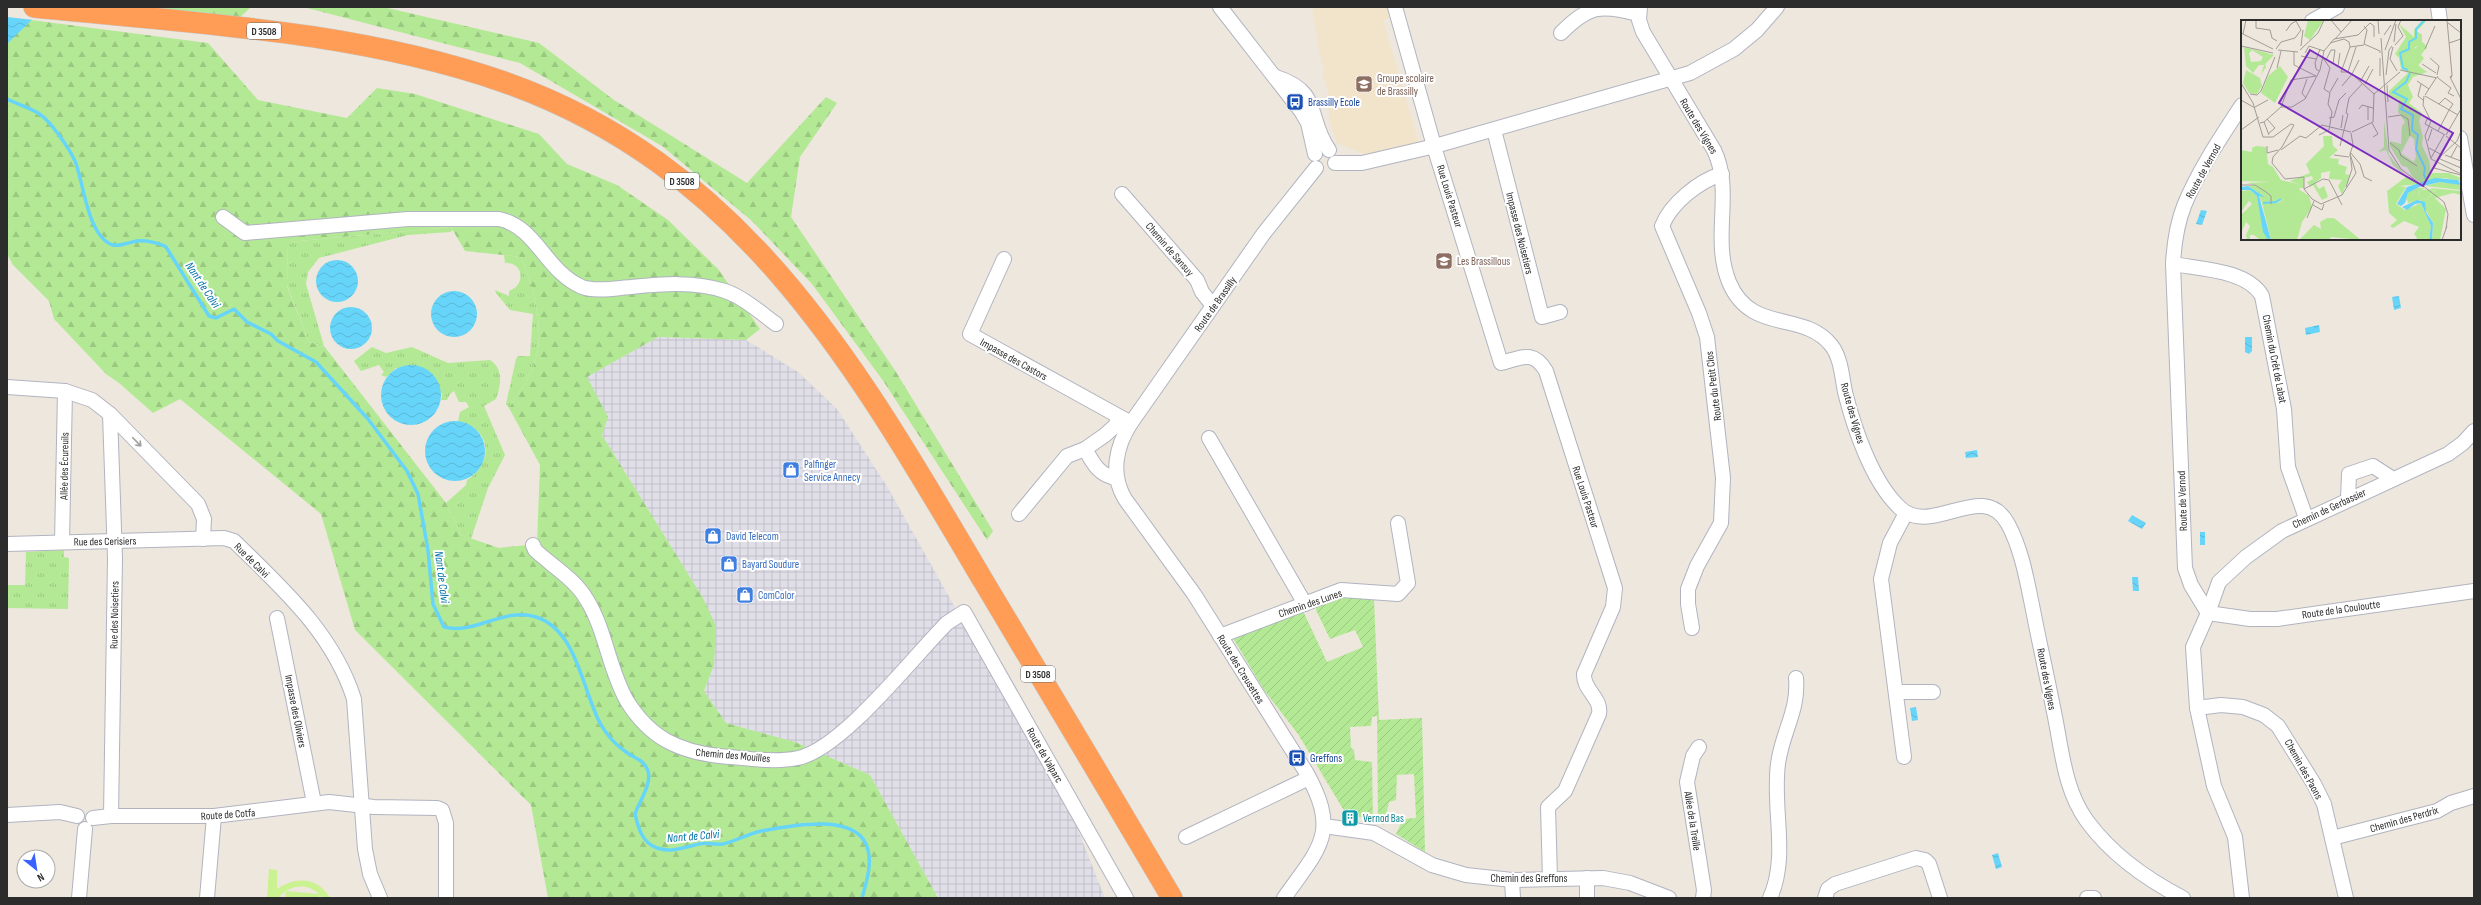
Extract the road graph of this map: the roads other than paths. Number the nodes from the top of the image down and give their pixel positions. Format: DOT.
graph roads {
  1 [pos="34,7"];
  2 [pos="1220,7"];
  3 [pos="1395,7"];
  4 [pos="1777,7"];
  5 [pos="2337,7"];
  6 [pos="2438,7"];
  7 [pos="1639,11"];
  8 [pos="2314,20"];
  9 [pos="2440,20"];
  10 [pos="1561,33"];
  11 [pos="1276,77"];
  12 [pos="1671,78"];
  13 [pos="2241,107"];
  14 [pos="1494,130"];
  15 [pos="2461,144"];
  16 [pos="1434,146"];
  17 [pos="1329,150"];
  18 [pos="1314,154"];
  19 [pos="1335,163"];
  20 [pos="1316,168"];
  21 [pos="1722,174"];
  22 [pos="1122,194"];
  23 [pos="2474,215"];
  24 [pos="223,217"];
  25 [pos="1004,259"];
  26 [pos="2172,264"];
  27 [pos="1213,306"];
  28 [pos="1560,312"];
  29 [pos="776,324"];
  30 [pos="7,387"];
  31 [pos="66,391"];
  32 [pos="110,414"];
  33 [pos="1125,420"];
  34 [pos="2474,431"];
  35 [pos="1209,438"];
  36 [pos="1119,444"];
  37 [pos="1085,449"];
  38 [pos="1117,478"];
  39 [pos="2393,479"];
  40 [pos="2348,499"];
  41 [pos="1906,513"];
  42 [pos="1019,514"];
  43 [pos="2306,518"];
  44 [pos="1398,523"];
  45 [pos="203,539"];
  46 [pos="115,541"];
  47 [pos="62,542"];
  48 [pos="7,544"];
  49 [pos="533,545"];
  50 [pos="2474,591"];
  51 [pos="1305,604"];
  52 [pos="964,612"];
  53 [pos="2208,613"];
  54 [pos="277,618"];
  55 [pos="1692,628"];
  56 [pos="1220,636"];
  57 [pos="1796,678"];
  58 [pos="1896,692"];
  59 [pos="1933,692"];
  60 [pos="2197,708"];
  61 [pos="1699,747"];
  62 [pos="1904,758"];
  63 [pos="1309,778"];
  64 [pos="2474,796"];
  65 [pos="314,803"];
  66 [pos="362,804"];
  67 [pos="7,815"];
  68 [pos="111,816"];
  69 [pos="214,816"];
  70 [pos="89,824"];
  71 [pos="1324,826"];
  72 [pos="1186,837"];
  73 [pos="2332,838"];
  74 [pos="1550,878"];
  75 [pos="1587,878"];
  76 [pos="1512,880"];
  77 [pos="79,898"];
  78 [pos="207,898"];
  79 [pos="380,898"];
  80 [pos="446,898"];
  81 [pos="1126,898"];
  82 [pos="1172,898"];
  83 [pos="1284,898"];
  84 [pos="1513,898"];
  85 [pos="1587,898"];
  86 [pos="1669,898"];
  87 [pos="1703,898"];
  88 [pos="1770,898"];
  89 [pos="1825,898"];
  90 [pos="1940,898"];
  91 [pos="2087,898"];
  92 [pos="2094,898"];
  93 [pos="2183,898"];
  94 [pos="2242,898"];
  95 [pos="2346,898"];
  1 -- 82 [label="highway, D 3508"];
  2 -- 11 [label="street"];
  3 -- 16 [label="street"];
  4 -- 12 [label="street"];
  5 -- 8 [label="street"];
  6 -- 9 [label="street"];
  7 -- 10 [label="street"];
  7 -- 12 [label="street, Route des Vignes"];
  11 -- 17 [label="street"];
  11 -- 18 [label="street"];
  12 -- 14 [label="street"];
  12 -- 21 [label="street, Route des Vignes"];
  13 -- 26 [label="street, Route de Vernod"];
  14 -- 16 [label="street"];
  14 -- 28 [label="street, Impasse des Noisetiers"];
  15 -- 23 [label="street"];
  16 -- 19 [label="street"];
  16 -- 74 [label="street, Rue Louis Pasteur"];
  17 -- 18 [label="street"];
  17 -- 19 [label="street"];
  18 -- 20 [label="street"];
  19 -- 20 [label="street"];
  20 -- 27 [label="street, Route de Brassilly"];
  21 -- 41 [label="street, Route des Vignes"];
  21 -- 55 [label="street, Route du Petit Clos"];
  22 -- 27 [label="street, Chemin de Sansuy"];
  24 -- 29 [label="street"];
  25 -- 33 [label="street, Impasse des Castors"];
  26 -- 43 [label="street, Chemin du Crêt de Labat"];
  26 -- 53 [label="street, Route de Vernod"];
  27 -- 33 [label="street, Route de Brassilly"];
  30 -- 31 [label="street"];
  31 -- 32 [label="street"];
  31 -- 47 [label="street, Allée des Écureuils"];
  32 -- 45 [label="street, one-way"];
  32 -- 46 [label="street, Rue des Noisetiers"];
  33 -- 36 [label="street, Route de Brassilly"];
  33 -- 37 [label="street"];
  34 -- 39 [label="street, Chemin de Gerbassier"];
  35 -- 51 [label="street"];
  36 -- 38 [label="street, Route des Creusettes"];
  37 -- 38 [label="street"];
  37 -- 42 [label="street"];
  38 -- 56 [label="street, Route des Creusettes"];
  39 -- 40 [label="street, Chemin de Gerbassier"];
  39 -- 40 [label="street"];
  40 -- 43 [label="street, Chemin de Gerbassier"];
  41 -- 58 [label="street"];
  41 -- 93 [label="street, Route des Vignes"];
  43 -- 53 [label="street, Chemin de Gerbassier"];
  44 -- 51 [label="street, Chemin des Lunes"];
  45 -- 46 [label="street, Rue des Cerisiers"];
  45 -- 66 [label="street, Rue de Calvi"];
  46 -- 47 [label="street, Rue des Cerisiers"];
  46 -- 68 [label="street, Rue des Noisetiers"];
  47 -- 48 [label="street, Rue des Cerisiers"];
  49 -- 52 [label="street, Chemin des Mouilles"];
  50 -- 53 [label="street, Route de la Couloutte"];
  51 -- 56 [label="street, Chemin des Lunes"];
  52 -- 81 [label="street, Route de Valparc"];
  53 -- 60 [label="street"];
  54 -- 65 [label="street, Impasse des Oliviers"];
  56 -- 63 [label="street, Route des Creusettes"];
  57 -- 88 [label="street"];
  58 -- 59 [label="street"];
  58 -- 62 [label="street"];
  60 -- 73 [label="street, Chemin des Paons"];
  60 -- 94 [label="street"];
  61 -- 87 [label="street, Allée de la Treille"];
  63 -- 71 [label="street, Route des Creusettes"];
  63 -- 72 [label="street"];
  64 -- 73 [label="street, Chemin des Perdrix"];
  65 -- 66 [label="street, Route de Cotfa"];
  65 -- 69 [label="street, Route de Cotfa"];
  66 -- 79 [label="street, Rue de Calvi"];
  66 -- 80 [label="street, Route de Cotfa"];
  67 -- 70 [label="street, Route de Cotfa"];
  68 -- 69 [label="street, Route de Cotfa"];
  68 -- 70 [label="street, Route de Cotfa"];
  69 -- 78 [label="street"];
  70 -- 77 [label="street"];
  71 -- 76 [label="street, Chemin des Greffons"];
  71 -- 83 [label="street, Route des Creusettes"];
  73 -- 95 [label="street, Chemin des Paons"];
  74 -- 75 [label="street, Chemin des Greffons"];
  74 -- 76 [label="street, Chemin des Greffons"];
  75 -- 85 [label="street"];
  75 -- 86 [label="street, Chemin des Greffons"];
  76 -- 84 [label="street"];
  89 -- 90 [label="street"];
  91 -- 92 [label="street"];
}
